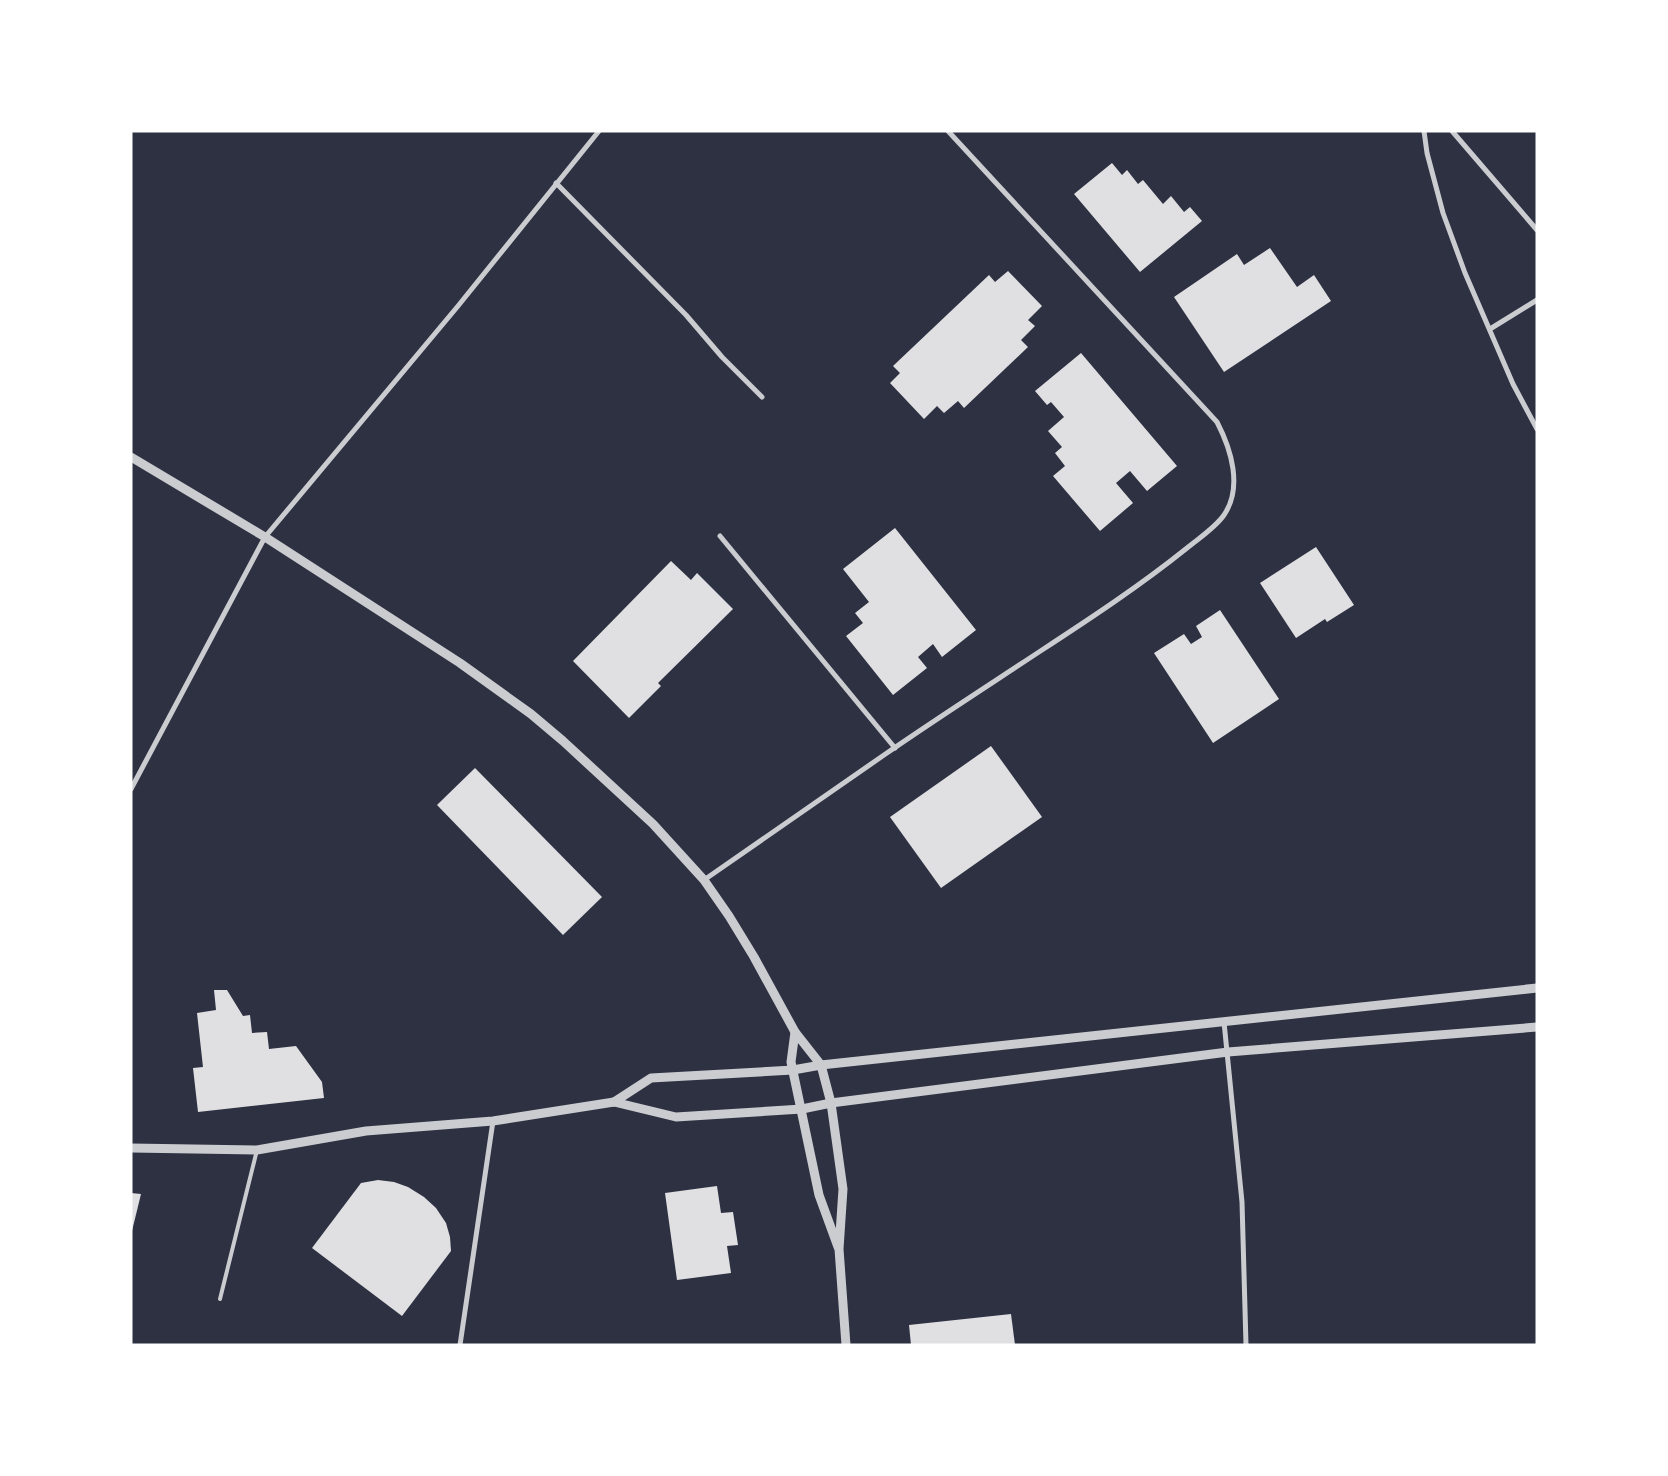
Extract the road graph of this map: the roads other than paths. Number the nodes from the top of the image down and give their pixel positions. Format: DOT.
graph roads {
  1 [pos="599,131"];
  2 [pos="948,131"];
  3 [pos="1424,131"];
  4 [pos="1452,131"];
  5 [pos="556,183"];
  6 [pos="1537,230"];
  7 [pos="1537,300"];
  8 [pos="1490,329"];
  9 [pos="762,398"];
  10 [pos="1537,429"];
  11 [pos="131,457"];
  12 [pos="720,536"];
  13 [pos="265,537"];
  14 [pos="894,748"];
  15 [pos="131,789"];
  16 [pos="704,880"];
  17 [pos="1537,988"];
  18 [pos="1224,1022"];
  19 [pos="1537,1027"];
  20 [pos="795,1032"];
  21 [pos="1228,1052"];
  22 [pos="821,1065"];
  23 [pos="793,1070"];
  24 [pos="614,1102"];
  25 [pos="831,1103"];
  26 [pos="802,1109"];
  27 [pos="493,1122"];
  28 [pos="131,1148"];
  29 [pos="257,1150"];
  30 [pos="839,1249"];
  31 [pos="220,1299"];
  32 [pos="460,1345"];
  33 [pos="846,1345"];
  34 [pos="1246,1345"];
  1 -- 5 [label="street"];
  2 -- 14 [label="street"];
  3 -- 8 [label="street"];
  4 -- 6 [label="street"];
  5 -- 9 [label="street"];
  5 -- 13 [label="street"];
  7 -- 8 [label="street"];
  8 -- 10 [label="street"];
  11 -- 13 [label="street"];
  12 -- 14 [label="street"];
  13 -- 15 [label="street"];
  13 -- 16 [label="street"];
  14 -- 16 [label="street"];
  16 -- 20 [label="street"];
  17 -- 18 [label="street"];
  18 -- 21 [label="street"];
  18 -- 22 [label="street"];
  19 -- 21 [label="street"];
  20 -- 22 [label="street"];
  20 -- 23 [label="street"];
  21 -- 25 [label="street"];
  21 -- 34 [label="street"];
  22 -- 23 [label="street"];
  22 -- 25 [label="street"];
  23 -- 24 [label="street"];
  23 -- 26 [label="street"];
  24 -- 26 [label="street"];
  24 -- 27 [label="street"];
  25 -- 26 [label="street"];
  25 -- 30 [label="street"];
  26 -- 30 [label="street"];
  27 -- 29 [label="street"];
  27 -- 32 [label="street"];
  28 -- 29 [label="street"];
  29 -- 31 [label="lane"];
  30 -- 33 [label="street"];
}
